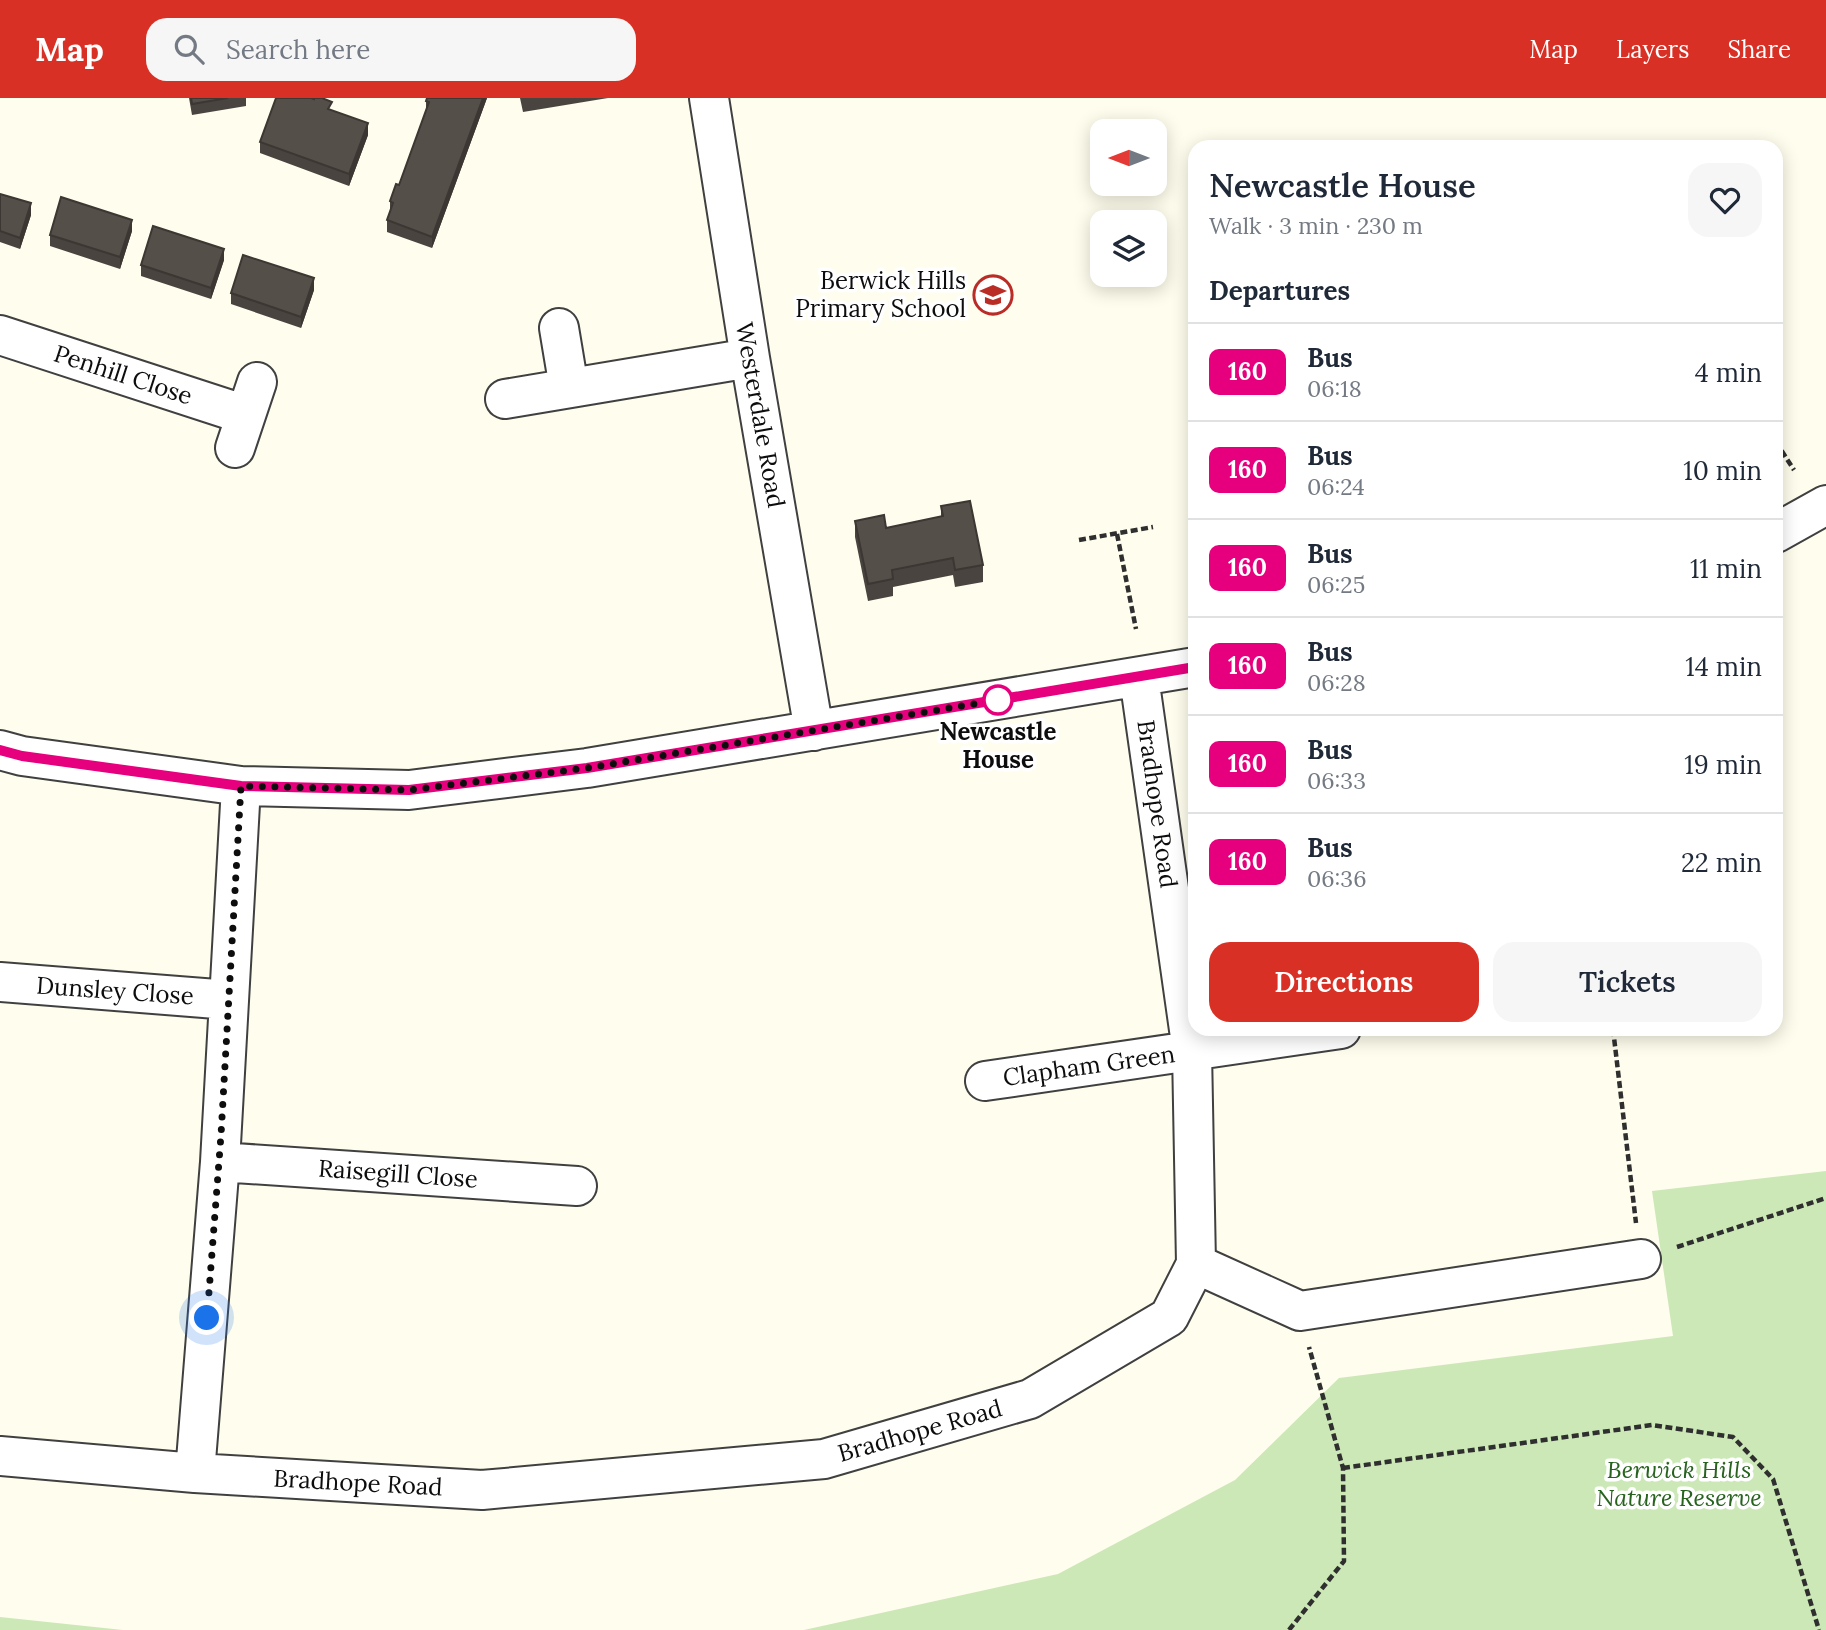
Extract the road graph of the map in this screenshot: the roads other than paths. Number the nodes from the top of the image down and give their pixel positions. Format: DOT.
graph roads {
  1 [pos="709,98"];
  2 [pos="559,328"];
  3 [pos="0,335"];
  4 [pos="750,358"];
  5 [pos="569,388"];
  6 [pos="505,399"];
  7 [pos="246,415"];
  8 [pos="1826,505"];
  9 [pos="1783,529"];
  10 [pos="1188,668"];
  11 [pos="1139,677"];
  12 [pos="814,731"];
  13 [pos="0,750"];
  14 [pos="241,786"];
  15 [pos="0,982"];
  16 [pos="229,1000"];
  17 [pos="1188,1023"];
  18 [pos="1190,1036"];
  19 [pos="1294,1036"];
  20 [pos="1192,1051"];
  21 [pos="985,1081"];
  22 [pos="219,1162"];
  23 [pos="577,1186"];
  24 [pos="1641,1259"];
  25 [pos="1196,1264"];
  26 [pos="0,1456"];
  27 [pos="195,1473"];
  1 -- 4 [label="street, Westerdale Road"];
  2 -- 5 [label="street"];
  3 -- 7 [label="street, Penhill Close"];
  4 -- 5 [label="street"];
  4 -- 12 [label="street, Westerdale Road"];
  5 -- 6 [label="street"];
  8 -- 9 [label="street"];
  10 -- 11 [label="street"];
  11 -- 12 [label="street"];
  11 -- 17 [label="street, Bradhope Road"];
  12 -- 14 [label="street"];
  13 -- 14 [label="street"];
  14 -- 16 [label="street"];
  15 -- 16 [label="street, Dunsley Close"];
  16 -- 22 [label="street"];
  18 -- 20 [label="street, Bradhope Road"];
  19 -- 20 [label="street, Clapham Green"];
  20 -- 21 [label="street, Clapham Green"];
  20 -- 25 [label="street, Bradhope Road"];
  22 -- 23 [label="street, Raisegill Close"];
  22 -- 27 [label="street"];
  24 -- 25 [label="street"];
  25 -- 27 [label="street, Bradhope Road"];
  26 -- 27 [label="street, Bradhope Road"];
}
